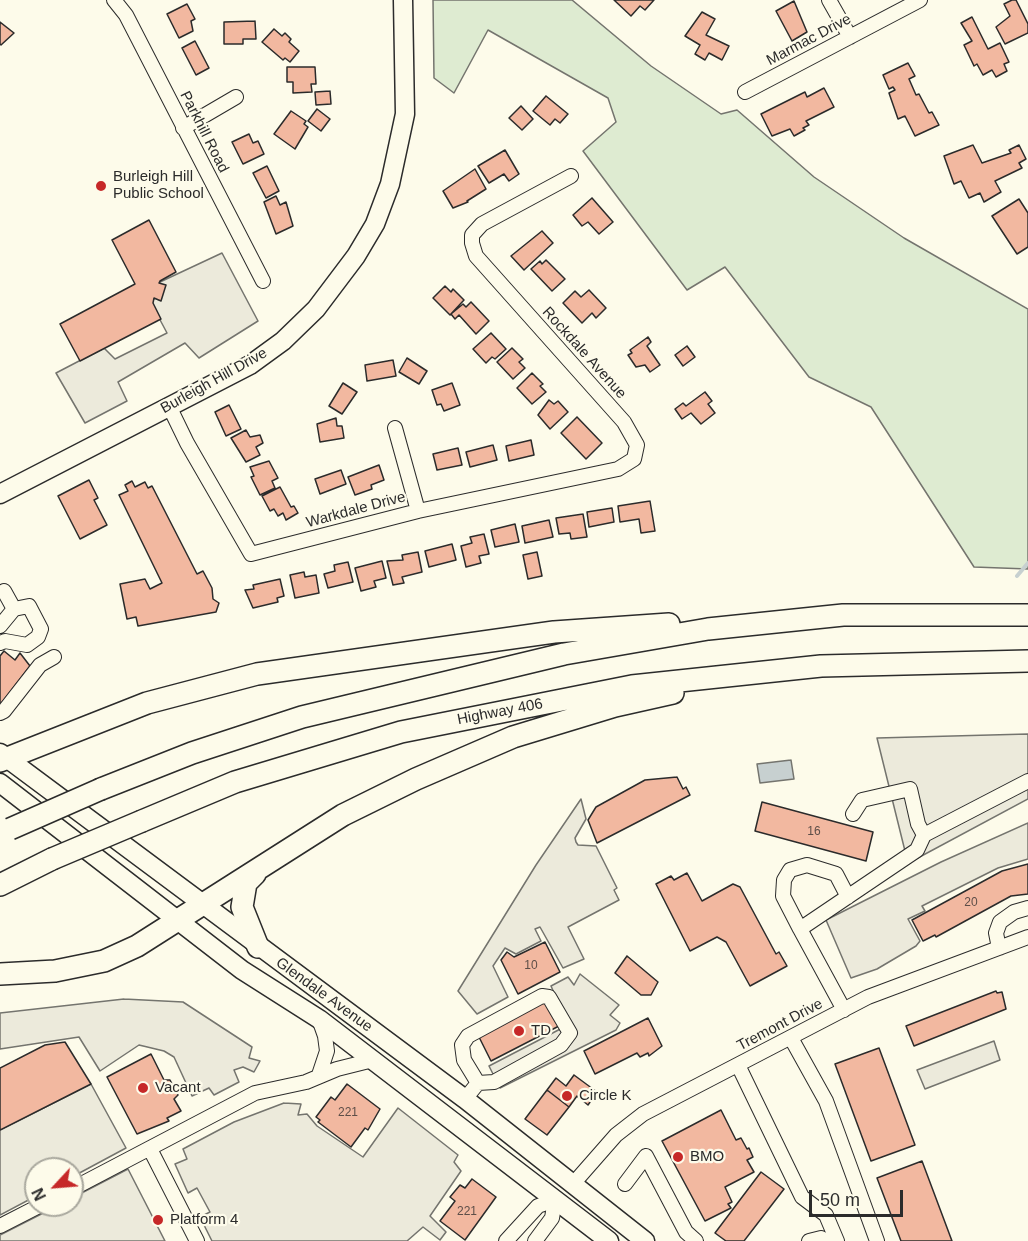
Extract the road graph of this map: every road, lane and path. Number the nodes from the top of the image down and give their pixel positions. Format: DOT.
graph roads {
  1 [pos="114,0"];
  2 [pos="403,0"];
  3 [pos="829,0"];
  4 [pos="920,0"];
  5 [pos="850,37"];
  6 [pos="745,92"];
  7 [pos="236,97"];
  8 [pos="183,128"];
  9 [pos="571,176"];
  10 [pos="262,281"];
  11 [pos="169,406"];
  12 [pos="395,428"];
  13 [pos="634,459"];
  14 [pos="0,494"];
  15 [pos="418,511"];
  16 [pos="4,591"];
  17 [pos="14,609"];
  18 [pos="843,615"];
  19 [pos="1028,615"];
  20 [pos="0,626"];
  21 [pos="0,644"];
  22 [pos="54,657"];
  23 [pos="1028,662"];
  24 [pos="821,666"];
  25 [pos="0,712"];
  26 [pos="2,757"];
  27 [pos="1028,781"];
  28 [pos="0,783"];
  29 [pos="854,814"];
  30 [pos="5,832"];
  31 [pos="924,835"];
  32 [pos="264,865"];
  33 [pos="0,885"];
  34 [pos="848,897"];
  35 [pos="201,905"];
  36 [pos="1028,909"];
  37 [pos="179,920"];
  38 [pos="800,929"];
  39 [pos="1028,937"];
  40 [pos="258,947"];
  41 [pos="999,948"];
  42 [pos="0,974"];
  43 [pos="844,1010"];
  44 [pos="319,1019"];
  45 [pos="791,1038"];
  46 [pos="373,1060"];
  47 [pos="738,1065"];
  48 [pos="319,1075"];
  49 [pos="478,1083"];
  50 [pos="465,1099"];
  51 [pos="150,1149"];
  52 [pos="84,1183"];
  53 [pos="573,1184"];
  54 [pos="625,1184"];
  55 [pos="555,1200"];
  56 [pos="24,1214"];
  57 [pos="0,1226"];
  58 [pos="197,1241"];
  59 [pos="506,1241"];
  60 [pos="535,1241"];
  61 [pos="609,1241"];
  62 [pos="645,1241"];
  63 [pos="696,1241"];
  64 [pos="809,1241"];
  65 [pos="826,1241"];
  66 [pos="837,1241"];
  67 [pos="877,1241"];
  1 -- 8 [label="street, Parkhill Road"];
  2 -- 11 [label="main road, Burleigh Hill Drive"];
  3 -- 5 [label="street"];
  4 -- 5 [label="street, Marmac Drive"];
  5 -- 6 [label="street, Marmac Drive"];
  7 -- 8 [label="street"];
  8 -- 10 [label="street, Parkhill Road"];
  9 -- 13 [label="street, Rockdale Avenue"];
  11 -- 14 [label="main road, Burleigh Hill Drive"];
  11 -- 15 [label="street, Warkdale Drive"];
  12 -- 15 [label="street"];
  13 -- 15 [label="street, Warkdale Drive"];
  16 -- 17 [label="street"];
  17 -- 20 [label="street"];
  17 -- 21 [label="street"];
  18 -- 19 [label="highway"];
  18 -- 26 [label="highway"];
  18 -- 30 [label="highway, bridge"];
  22 -- 25 [label="street"];
  23 -- 24 [label="highway, Highway 406"];
  24 -- 32 [label="highway"];
  24 -- 33 [label="highway, Highway 406, bridge"];
  26 -- 35 [label="main road, Glendale Avenue"];
  27 -- 31 [label="street"];
  28 -- 37 [label="main road, Glendale Avenue"];
  29 -- 31 [label="street"];
  31 -- 34 [label="street"];
  32 -- 35 [label="highway"];
  32 -- 40 [label="highway"];
  34 -- 38 [label="street"];
  34 -- 38 [label="street"];
  35 -- 37 [label="highway"];
  35 -- 40 [label="main road, Glendale Avenue"];
  36 -- 41 [label="street"];
  37 -- 42 [label="highway"];
  37 -- 44 [label="main road, Glendale Avenue"];
  38 -- 43 [label="street"];
  39 -- 41 [label="street, Tremont Drive"];
  40 -- 50 [label="main road, Glendale Avenue"];
  41 -- 43 [label="street, Tremont Drive"];
  43 -- 45 [label="street, Tremont Drive"];
  44 -- 46 [label="main road, Glendale Avenue"];
  44 -- 48 [label="street"];
  45 -- 47 [label="street, Tremont Drive"];
  45 -- 67 [label="street"];
  46 -- 48 [label="street"];
  46 -- 55 [label="main road, Glendale Avenue"];
  47 -- 53 [label="street, Tremont Drive"];
  47 -- 66 [label="street"];
  48 -- 51 [label="street"];
  49 -- 49 [label="street"];
  49 -- 50 [label="street"];
  50 -- 53 [label="main road, Glendale Avenue"];
  51 -- 52 [label="street"];
  51 -- 58 [label="street"];
  53 -- 55 [label="main road"];
  53 -- 62 [label="main road, Glendale Avenue"];
  54 -- 63 [label="street"];
  55 -- 59 [label="street"];
  55 -- 60 [label="street"];
  55 -- 61 [label="main road, Glendale Avenue"];
  56 -- 57 [label="street"];
  64 -- 65 [label="street"];
}
